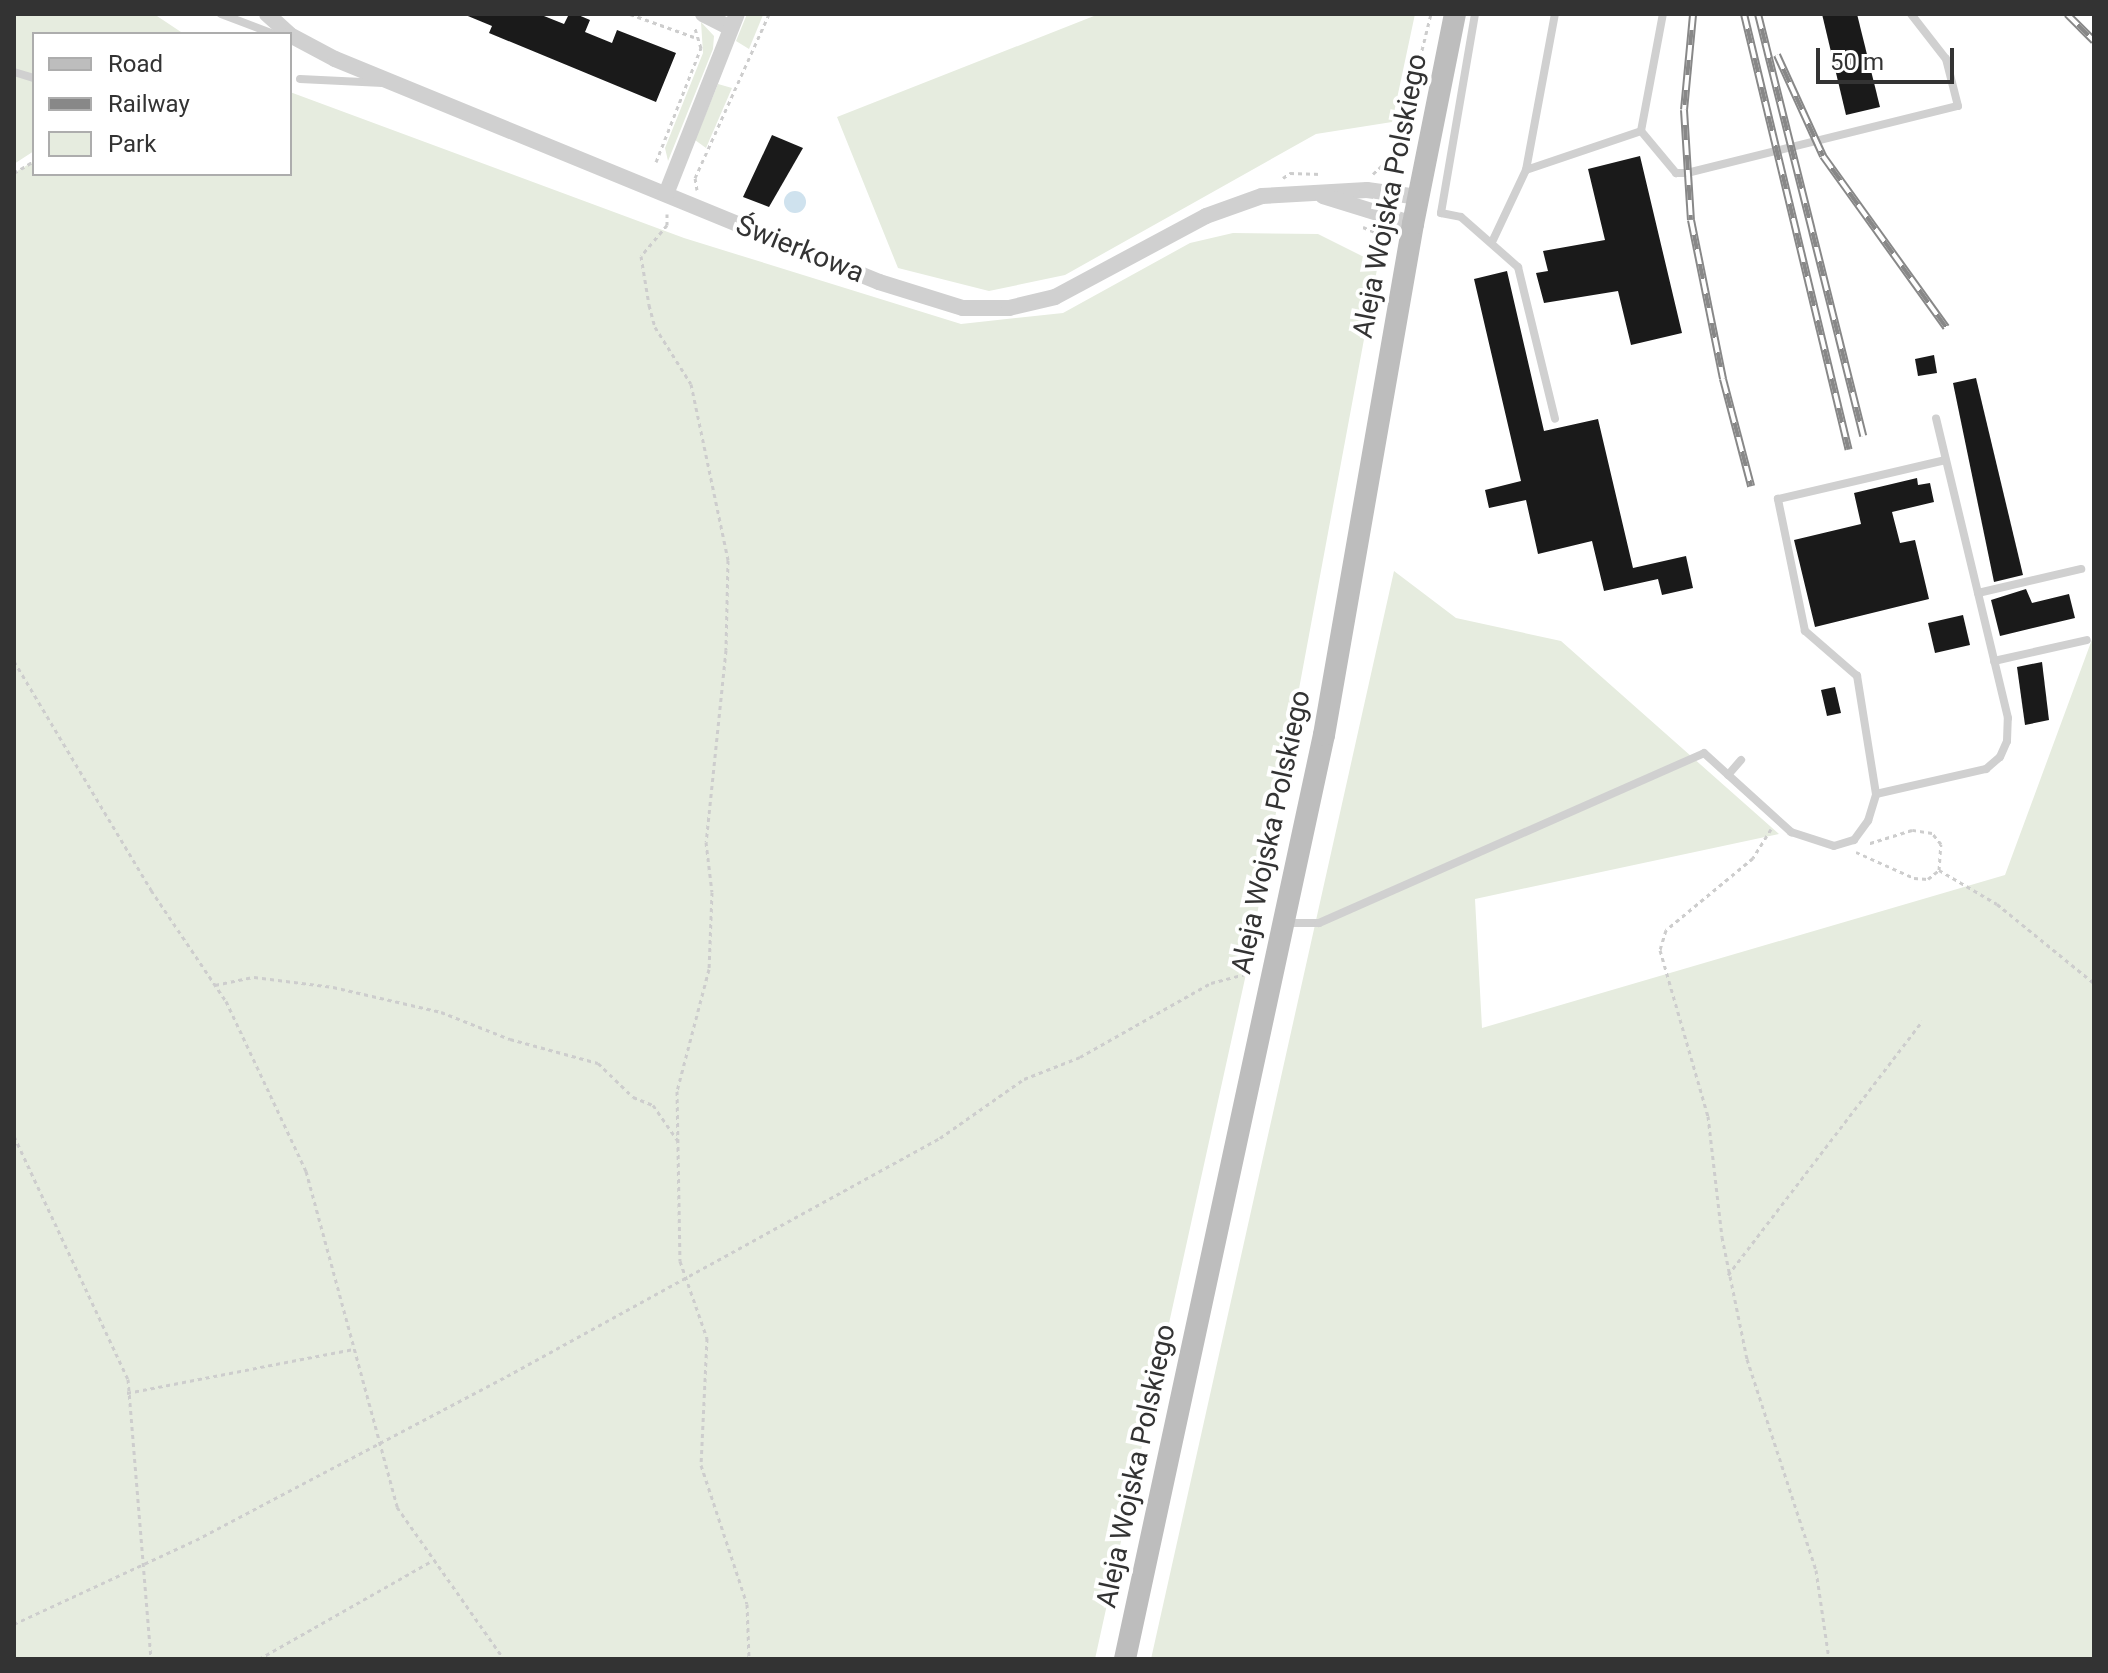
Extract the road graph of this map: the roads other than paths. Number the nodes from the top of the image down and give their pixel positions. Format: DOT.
graph roads {
  1 [pos="221,14"];
  2 [pos="267,14"];
  3 [pos="1455,14"];
  4 [pos="1475,14"];
  5 [pos="1555,14"];
  6 [pos="1663,14"];
  7 [pos="1911,14"];
  8 [pos="699,17"];
  9 [pos="734,21"];
  10 [pos="269,32"];
  11 [pos="286,32"];
  12 [pos="292,37"];
  13 [pos="300,79"];
  14 [pos="392,82"];
  15 [pos="1641,131"];
  16 [pos="1526,170"];
  17 [pos="666,194"];
  18 [pos="1317,194"];
  19 [pos="1418,197"];
  20 [pos="1413,224"];
  21 [pos="1493,240"];
  22 [pos="1555,419"];
  23 [pos="1936,419"];
  24 [pos="1946,460"];
  25 [pos="2081,569"];
  26 [pos="1978,593"];
  27 [pos="2087,640"];
  28 [pos="1994,661"];
  29 [pos="1741,760"];
  30 [pos="1728,775"];
  31 [pos="1876,794"];
  32 [pos="1284,923"];
  33 [pos="1125,1659"];
  1 -- 10 [label="lane"];
  2 -- 11 [label="street, Świerkowa"];
  3 -- 19 [label="main road, Aleja Wojska Polskiego"];
  4 -- 21 [label="lane"];
  5 -- 16 [label="lane"];
  6 -- 15 [label="lane"];
  7 -- 15 [label="lane"];
  8 -- 9 [label="street"];
  9 -- 17 [label="street"];
  12 -- 14 [label="street, Świerkowa"];
  13 -- 14 [label="lane"];
  14 -- 17 [label="street, Świerkowa"];
  15 -- 16 [label="lane"];
  16 -- 21 [label="lane"];
  17 -- 18 [label="street, Świerkowa"];
  18 -- 19 [label="street, Świerkowa"];
  18 -- 20 [label="street"];
  19 -- 20 [label="main road, Aleja Wojska Polskiego"];
  20 -- 32 [label="main road, Aleja Wojska Polskiego"];
  21 -- 22 [label="lane"];
  23 -- 24 [label="lane"];
  24 -- 26 [label="lane"];
  24 -- 31 [label="lane"];
  25 -- 26 [label="lane"];
  26 -- 28 [label="lane"];
  27 -- 28 [label="lane"];
  28 -- 31 [label="lane"];
  29 -- 30 [label="lane"];
  30 -- 31 [label="lane"];
  30 -- 32 [label="lane"];
  32 -- 33 [label="main road, Aleja Wojska Polskiego"];
}
